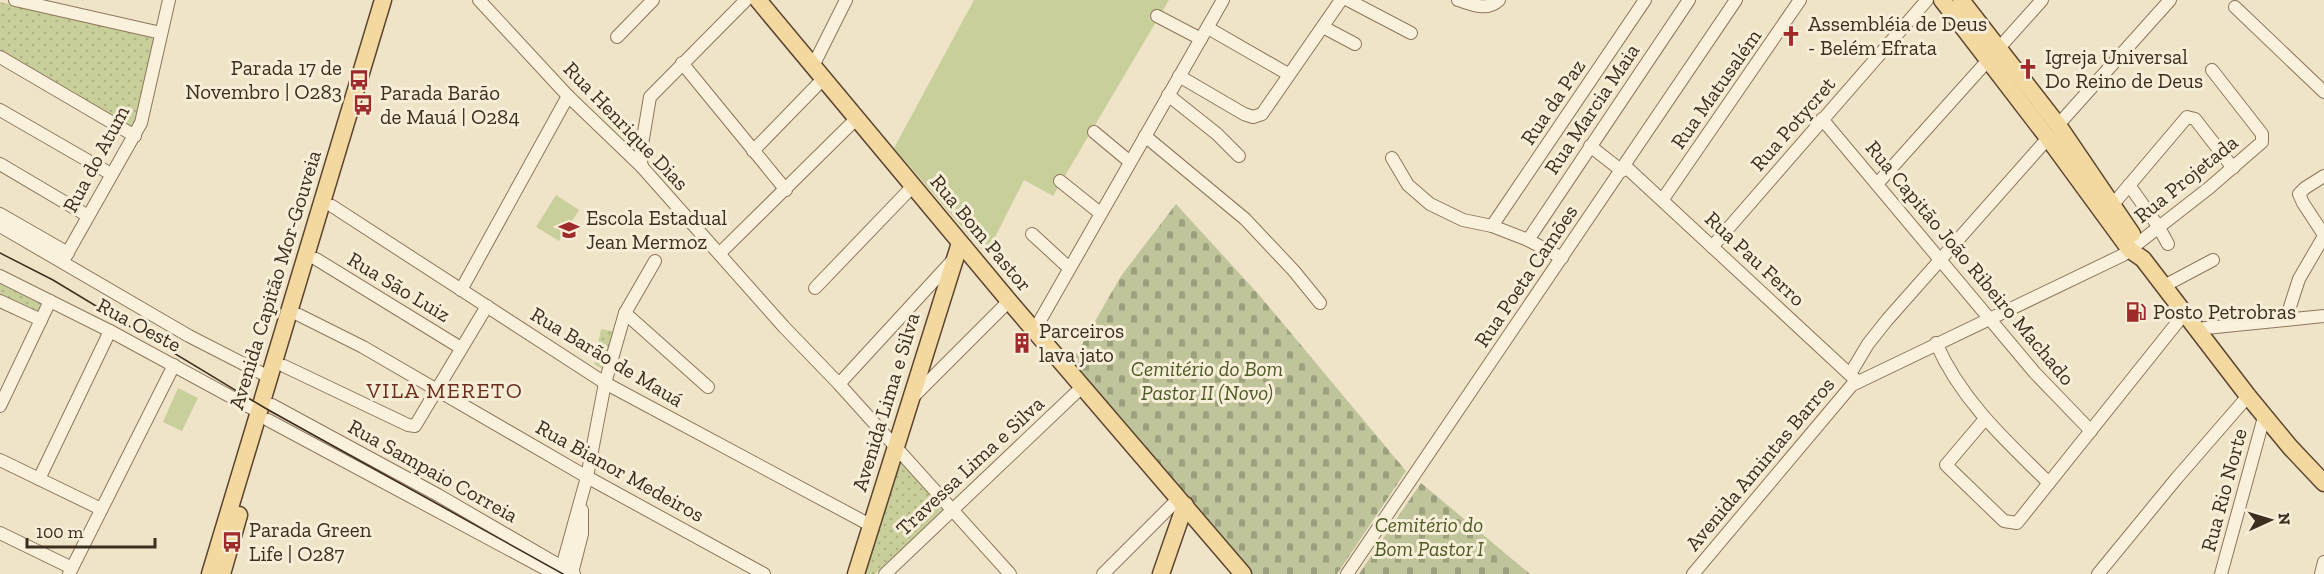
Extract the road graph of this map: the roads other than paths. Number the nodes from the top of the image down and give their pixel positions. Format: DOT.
graph roads {
  1 [pos="15,0"];
  2 [pos="169,0"];
  3 [pos="383,0"];
  4 [pos="394,0"];
  5 [pos="479,0"];
  6 [pos="653,0"];
  7 [pos="746,0"];
  8 [pos="758,0"];
  9 [pos="846,0"];
  10 [pos="1223,0"];
  11 [pos="1341,0"];
  12 [pos="1348,0"];
  13 [pos="1458,0"];
  14 [pos="1498,0"];
  15 [pos="1646,0"];
  16 [pos="1689,0"];
  17 [pos="1736,0"];
  18 [pos="1800,0"];
  19 [pos="1927,0"];
  20 [pos="1941,0"];
  21 [pos="1961,0"];
  22 [pos="2042,0"];
  23 [pos="2170,0"];
  24 [pos="2235,7"];
  25 [pos="1157,16"];
  26 [pos="1323,27"];
  27 [pos="1208,28"];
  28 [pos="161,33"];
  29 [pos="1411,33"];
  30 [pos="617,37"];
  31 [pos="1200,39"];
  32 [pos="1355,44"];
  33 [pos="1993,54"];
  34 [pos="0,57"];
  35 [pos="682,63"];
  36 [pos="2212,70"];
  37 [pos="818,72"];
  38 [pos="1288,74"];
  39 [pos="1179,76"];
  40 [pos="2324,92"];
  41 [pos="1168,95"];
  42 [pos="568,96"];
  43 [pos="0,110"];
  44 [pos="857,118"];
  45 [pos="1822,119"];
  46 [pos="1094,132"];
  47 [pos="2053,132"];
  48 [pos="135,136"];
  49 [pos="1145,136"];
  50 [pos="1590,146"];
  51 [pos="753,151"];
  52 [pos="1239,156"];
  53 [pos="1392,158"];
  54 [pos="1130,162"];
  55 [pos="0,164"];
  56 [pos="642,167"];
  57 [pos="1623,168"];
  58 [pos="2233,168"];
  59 [pos="111,174"];
  60 [pos="2324,176"];
  61 [pos="1060,181"];
  62 [pos="1877,184"];
  63 [pos="2129,185"];
  64 [pos="913,186"];
  65 [pos="786,190"];
  66 [pos="1662,199"];
  67 [pos="332,206"];
  68 [pos="2108,209"];
  69 [pos="1100,213"];
  70 [pos="0,214"];
  71 [pos="88,216"];
  72 [pos="0,226"];
  73 [pos="1492,226"];
  74 [pos="2158,226"];
  75 [pos="1032,234"];
  76 [pos="2324,236"];
  77 [pos="1528,240"];
  78 [pos="960,243"];
  79 [pos="2168,244"];
  80 [pos="1712,247"];
  81 [pos="2137,250"];
  82 [pos="720,253"];
  83 [pos="66,257"];
  84 [pos="1562,258"];
  85 [pos="954,259"];
  86 [pos="1941,259"];
  87 [pos="316,260"];
  88 [pos="2213,260"];
  89 [pos="655,261"];
  90 [pos="1069,268"];
  91 [pos="0,276"];
  92 [pos="2164,286"];
  93 [pos="815,288"];
  94 [pos="461,290"];
  95 [pos="0,301"];
  96 [pos="50,301"];
  97 [pos="1009,301"];
  98 [pos="1320,303"];
  99 [pos="487,306"];
  100 [pos="625,312"];
  101 [pos="2184,314"];
  102 [pos="2324,316"];
  103 [pos="1990,317"];
  104 [pos="2286,319"];
  105 [pos="41,321"];
  106 [pos="293,322"];
  107 [pos="2196,329"];
  108 [pos="110,331"];
  109 [pos="1034,331"];
  110 [pos="1936,343"];
  111 [pos="461,348"];
  112 [pos="174,365"];
  113 [pos="284,366"];
  114 [pos="269,377"];
  115 [pos="1854,378"];
  116 [pos="605,383"];
  117 [pos="839,384"];
  118 [pos="1083,386"];
  119 [pos="708,387"];
  120 [pos="4,388"];
  121 [pos="437,391"];
  122 [pos="2248,396"];
  123 [pos="910,400"];
  124 [pos="0,406"];
  125 [pos="266,412"];
  126 [pos="2264,417"];
  127 [pos="1985,419"];
  128 [pos="2091,431"];
  129 [pos="896,448"];
  130 [pos="0,460"];
  131 [pos="587,477"];
  132 [pos="39,479"];
  133 [pos="2049,483"];
  134 [pos="2324,483"];
  135 [pos="1185,505"];
  136 [pos="101,509"];
  137 [pos="951,510"];
  138 [pos="872,526"];
  139 [pos="0,533"];
  140 [pos="1176,542"];
  141 [pos="2324,562"];
  142 [pos="71,571"];
  143 [pos="562,573"];
  144 [pos="210,574"];
  145 [pos="222,574"];
  146 [pos="764,574"];
  147 [pos="856,574"];
  148 [pos="885,574"];
  149 [pos="1010,574"];
  150 [pos="1103,574"];
  151 [pos="1161,574"];
  152 [pos="1170,574"];
  153 [pos="1243,574"];
  154 [pos="1347,574"];
  155 [pos="1693,574"];
  156 [pos="2098,574"];
  157 [pos="2221,574"];
  158 [pos="2321,574"];
  1 -- 28 [label="street"];
  2 -- 28 [label="street, Rua do Atum"];
  3 -- 106 [label="main road, Avenida Capitão Mor-Gouveia"];
  4 -- 67 [label="main road, Avenida Capitão Mor-Gouveia"];
  5 -- 42 [label="street, Rua Henrique Dias"];
  6 -- 30 [label="street"];
  7 -- 35 [label="street"];
  8 -- 37 [label="main road, Rua Bom Pastor"];
  9 -- 37 [label="street"];
  10 -- 27 [label="street"];
  11 -- 26 [label="street"];
  12 -- 29 [label="street"];
  13 -- 14 [label="street"];
  15 -- 73 [label="street, Rua da Paz"];
  16 -- 50 [label="street, Rua Marcia Maia"];
  17 -- 57 [label="street, Rua Poeta Camões"];
  18 -- 66 [label="street, Rua Matusalém"];
  19 -- 45 [label="street, Rua Potycret"];
  20 -- 33 [label="main road"];
  21 -- 33 [label="main road"];
  22 -- 33 [label="street"];
  23 -- 47 [label="street"];
  24 -- 40 [label="street"];
  25 -- 31 [label="street"];
  26 -- 32 [label="street"];
  26 -- 38 [label="street"];
  27 -- 31 [label="street"];
  27 -- 38 [label="street"];
  28 -- 48 [label="street, Rua do Atum"];
  31 -- 39 [label="street"];
  33 -- 47 [label="main road"];
  33 -- 62 [label="street"];
  34 -- 48 [label="street"];
  35 -- 51 [label="street"];
  35 -- 56 [label="street"];
  36 -- 58 [label="street, Rua Projetada"];
  37 -- 44 [label="main road, Rua Bom Pastor"];
  37 -- 51 [label="street"];
  38 -- 39 [label="street"];
  39 -- 41 [label="street"];
  41 -- 49 [label="street"];
  41 -- 52 [label="street"];
  42 -- 56 [label="street, Rua Henrique Dias"];
  42 -- 94 [label="street"];
  43 -- 59 [label="street"];
  44 -- 64 [label="main road, Rua Bom Pastor"];
  44 -- 65 [label="street"];
  45 -- 62 [label="street, Rua Capitão João Ribeiro Machado"];
  45 -- 80 [label="street, Rua Potycret"];
  46 -- 54 [label="street"];
  47 -- 68 [label="main road"];
  47 -- 86 [label="street"];
  48 -- 59 [label="street, Rua do Atum"];
  49 -- 54 [label="street"];
  49 -- 98 [label="street"];
  50 -- 57 [label="street, Rua Pau Ferro"];
  50 -- 77 [label="street, Rua Marcia Maia"];
  51 -- 65 [label="street"];
  53 -- 73 [label="street"];
  54 -- 69 [label="street"];
  55 -- 71 [label="street"];
  56 -- 82 [label="street, Rua Henrique Dias"];
  57 -- 66 [label="street, Rua Pau Ferro"];
  57 -- 84 [label="street, Rua Poeta Camões"];
  58 -- 63 [label="street"];
  58 -- 74 [label="street, Rua Projetada"];
  59 -- 71 [label="street, Rua do Atum"];
  60 -- 76 [label="street"];
  61 -- 69 [label="street"];
  62 -- 86 [label="street, Rua Capitão João Ribeiro Machado"];
  63 -- 68 [label="street"];
  63 -- 74 [label="street"];
  64 -- 78 [label="main road, Rua Bom Pastor"];
  64 -- 93 [label="street"];
  65 -- 82 [label="street"];
  66 -- 80 [label="street, Rua Pau Ferro"];
  67 -- 87 [label="main road, Avenida Capitão Mor-Gouveia"];
  67 -- 94 [label="street, Rua Barão de Mauá"];
  68 -- 81 [label="main road"];
  69 -- 90 [label="street"];
  70 -- 83 [label="street"];
  71 -- 83 [label="street, Rua do Atum"];
  72 -- 83 [label="street"];
  73 -- 77 [label="street"];
  74 -- 79 [label="street"];
  74 -- 81 [label="street, Rua Projetada"];
  75 -- 90 [label="street"];
  76 -- 104 [label="street"];
  77 -- 84 [label="street"];
  78 -- 85 [label="main road, Avenida Lima e Silva"];
  78 -- 97 [label="main road, Rua Bom Pastor"];
  80 -- 115 [label="street, Rua Pau Ferro"];
  81 -- 92 [label="main road"];
  81 -- 103 [label="street, Rua Projetada"];
  82 -- 117 [label="street, Rua Henrique Dias"];
  83 -- 114 [label="street"];
  84 -- 154 [label="street, Rua Poeta Camões"];
  85 -- 117 [label="street"];
  85 -- 123 [label="main road, Avenida Lima e Silva"];
  86 -- 103 [label="street, Rua Capitão João Ribeiro Machado"];
  86 -- 115 [label="street"];
  87 -- 106 [label="main road, Avenida Capitão Mor-Gouveia"];
  87 -- 111 [label="street, Rua São Luiz"];
  88 -- 92 [label="street"];
  89 -- 100 [label="street"];
  90 -- 109 [label="street"];
  91 -- 96 [label="street, Rua Oeste"];
  92 -- 101 [label="main road"];
  94 -- 99 [label="street, Rua Barão de Mauá"];
  95 -- 105 [label="street"];
  96 -- 105 [label="street"];
  96 -- 108 [label="street, Rua Oeste"];
  97 -- 109 [label="main road, Rua Bom Pastor"];
  97 -- 123 [label="street"];
  99 -- 111 [label="street"];
  99 -- 116 [label="street, Rua Barão de Mauá"];
  100 -- 116 [label="street"];
  100 -- 119 [label="street"];
  101 -- 107 [label="main road"];
  101 -- 128 [label="street"];
  102 -- 104 [label="street"];
  103 -- 110 [label="street, Rua Projetada"];
  103 -- 128 [label="street, Rua Capitão João Ribeiro Machado"];
  104 -- 107 [label="street"];
  105 -- 120 [label="street"];
  106 -- 113 [label="main road, Avenida Capitão Mor-Gouveia"];
  106 -- 114 [label="main road, Avenida Capitão Mor-Gouveia"];
  106 -- 121 [label="street, Rua Bianor Medeiros"];
  107 -- 122 [label="main road"];
  108 -- 112 [label="street, Rua Oeste"];
  108 -- 132 [label="street"];
  109 -- 118 [label="main road, Rua Bom Pastor"];
  110 -- 115 [label="street, Rua Projetada"];
  110 -- 127 [label="street"];
  111 -- 121 [label="street"];
  112 -- 125 [label="street, Rua Oeste"];
  112 -- 136 [label="street"];
  113 -- 121 [label="street"];
  113 -- 125 [label="main road, Avenida Capitão Mor-Gouveia"];
  114 -- 125 [label="main road, Avenida Capitão Mor-Gouveia"];
  115 -- 155 [label="street, Avenida Amintas Barros"];
  116 -- 131 [label="street"];
  116 -- 138 [label="street, Rua Barão de Mauá"];
  117 -- 129 [label="street, Rua Henrique Dias"];
  118 -- 135 [label="main road, Rua Bom Pastor"];
  118 -- 137 [label="street, Travessa Lima e Silva"];
  120 -- 124 [label="street"];
  121 -- 131 [label="street, Rua Bianor Medeiros"];
  122 -- 126 [label="main road"];
  122 -- 156 [label="street"];
  123 -- 129 [label="main road, Avenida Lima e Silva"];
  125 -- 143 [label="street, Rua Sampaio Correia"];
  125 -- 144 [label="main road, Avenida Capitão Mor-Gouveia"];
  125 -- 145 [label="main road, Avenida Capitão Mor-Gouveia"];
  126 -- 134 [label="main road"];
  126 -- 157 [label="street, Rua Rio Norte"];
  127 -- 133 [label="street"];
  127 -- 133 [label="street"];
  128 -- 133 [label="street"];
  129 -- 137 [label="street, Rua Henrique Dias"];
  129 -- 138 [label="main road, Avenida Lima e Silva"];
  130 -- 132 [label="street"];
  131 -- 143 [label="street"];
  131 -- 146 [label="street, Rua Bianor Medeiros"];
  132 -- 136 [label="street"];
  135 -- 140 [label="main road"];
  135 -- 150 [label="street"];
  135 -- 153 [label="main road, Rua Bom Pastor"];
  136 -- 142 [label="street"];
  137 -- 148 [label="street, Travessa Lima e Silva"];
  137 -- 149 [label="street, Rua Henrique Dias"];
  138 -- 147 [label="main road, Avenida Lima e Silva"];
  139 -- 142 [label="street"];
  140 -- 151 [label="main road"];
  140 -- 152 [label="main road"];
  141 -- 158 [label="street"];
}
